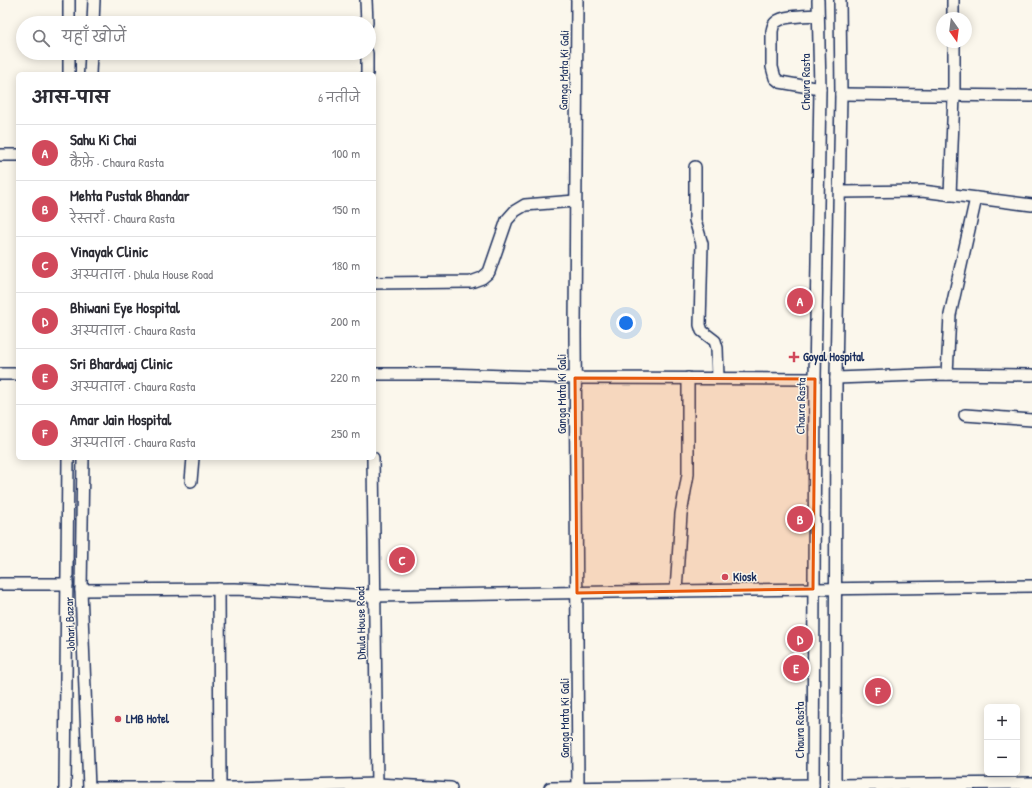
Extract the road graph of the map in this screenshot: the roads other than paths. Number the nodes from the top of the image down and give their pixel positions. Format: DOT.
graph roads {
  1 [pos="69,0"];
  2 [pos="94,0"];
  3 [pos="366,0"];
  4 [pos="577,0"];
  5 [pos="818,0"];
  6 [pos="840,0"];
  7 [pos="953,0"];
  8 [pos="953,12"];
  9 [pos="818,15"];
  10 [pos="69,16"];
  11 [pos="93,16"];
  12 [pos="367,16"];
  13 [pos="954,48"];
  14 [pos="69,60"];
  15 [pos="91,60"];
  16 [pos="367,60"];
  17 [pos="69,72"];
  18 [pos="90,72"];
  19 [pos="367,72"];
  20 [pos="820,90"];
  21 [pos="841,94"];
  22 [pos="954,96"];
  23 [pos="1032,96"];
  24 [pos="0,155"];
  25 [pos="16,155"];
  26 [pos="694,167"];
  27 [pos="840,192"];
  28 [pos="950,195"];
  29 [pos="976,198"];
  30 [pos="575,201"];
  31 [pos="1032,205"];
  32 [pos="376,283"];
  33 [pos="0,374"];
  34 [pos="16,374"];
  35 [pos="376,374"];
  36 [pos="947,374"];
  37 [pos="1032,375"];
  38 [pos="575,378"];
  39 [pos="688,378"];
  40 [pos="718,378"];
  41 [pos="836,378"];
  42 [pos="815,379"];
  43 [pos="965,415"];
  44 [pos="1032,420"];
  45 [pos="68,460"];
  46 [pos="83,460"];
  47 [pos="193,460"];
  48 [pos="373,460"];
  49 [pos="191,481"];
  50 [pos="0,584"];
  51 [pos="67,584"];
  52 [pos="1032,586"];
  53 [pos="219,589"];
  54 [pos="813,589"];
  55 [pos="835,589"];
  56 [pos="81,590"];
  57 [pos="676,591"];
  58 [pos="577,593"];
  59 [pos="373,596"];
  60 [pos="1032,783"];
  61 [pos="377,786"];
  62 [pos="835,786"];
  63 [pos="220,787"];
  64 [pos="813,787"];
  65 [pos="65,788"];
  66 [pos="89,788"];
  67 [pos="234,788"];
  68 [pos="451,788"];
  69 [pos="550,788"];
  70 [pos="578,788"];
  1 -- 10 [label="street"];
  2 -- 11 [label="street"];
  3 -- 12 [label="street"];
  4 -- 30 [label="street, Ganga Mata Ki Gali"];
  5 -- 9 [label="street, Chaura Rasta"];
  6 -- 21 [label="street"];
  7 -- 8 [label="street"];
  9 -- 20 [label="street, Chaura Rasta"];
  9 -- 20 [label="street"];
  13 -- 22 [label="street"];
  14 -- 17 [label="street"];
  15 -- 18 [label="street"];
  16 -- 19 [label="street"];
  20 -- 42 [label="street, Chaura Rasta"];
  21 -- 22 [label="street"];
  21 -- 27 [label="street"];
  22 -- 23 [label="street"];
  22 -- 28 [label="street"];
  24 -- 25 [label="street"];
  26 -- 40 [label="street"];
  27 -- 28 [label="street"];
  27 -- 41 [label="street"];
  28 -- 29 [label="street"];
  29 -- 31 [label="street"];
  29 -- 36 [label="street"];
  30 -- 32 [label="street"];
  30 -- 38 [label="street, Ganga Mata Ki Gali"];
  33 -- 34 [label="street"];
  35 -- 38 [label="street"];
  36 -- 37 [label="street"];
  36 -- 41 [label="street"];
  38 -- 39 [label="street"];
  38 -- 58 [label="street, Ganga Mata Ki Gali"];
  39 -- 40 [label="street"];
  39 -- 57 [label="street"];
  40 -- 42 [label="street"];
  41 -- 55 [label="street"];
  42 -- 54 [label="street, Chaura Rasta"];
  43 -- 44 [label="street"];
  45 -- 51 [label="street, Johari Bazar"];
  46 -- 56 [label="street, Johari Bazar"];
  47 -- 49 [label="street"];
  48 -- 59 [label="street, Dhula House Road"];
  50 -- 51 [label="street"];
  51 -- 65 [label="street, Johari Bazar"];
  52 -- 55 [label="street"];
  53 -- 56 [label="street"];
  53 -- 59 [label="street"];
  53 -- 63 [label="street"];
  54 -- 55 [label="street"];
  54 -- 57 [label="street"];
  54 -- 64 [label="street, Chaura Rasta"];
  55 -- 62 [label="street"];
  56 -- 66 [label="street, Johari Bazar"];
  57 -- 58 [label="street"];
  58 -- 59 [label="street"];
  58 -- 70 [label="street, Ganga Mata Ki Gali"];
  59 -- 61 [label="street, Dhula House Road"];
  60 -- 62 [label="street"];
  61 -- 67 [label="street"];
  61 -- 68 [label="street"];
  63 -- 66 [label="street"];
  63 -- 67 [label="street"];
  64 -- 70 [label="street"];
  69 -- 70 [label="street"];
}
